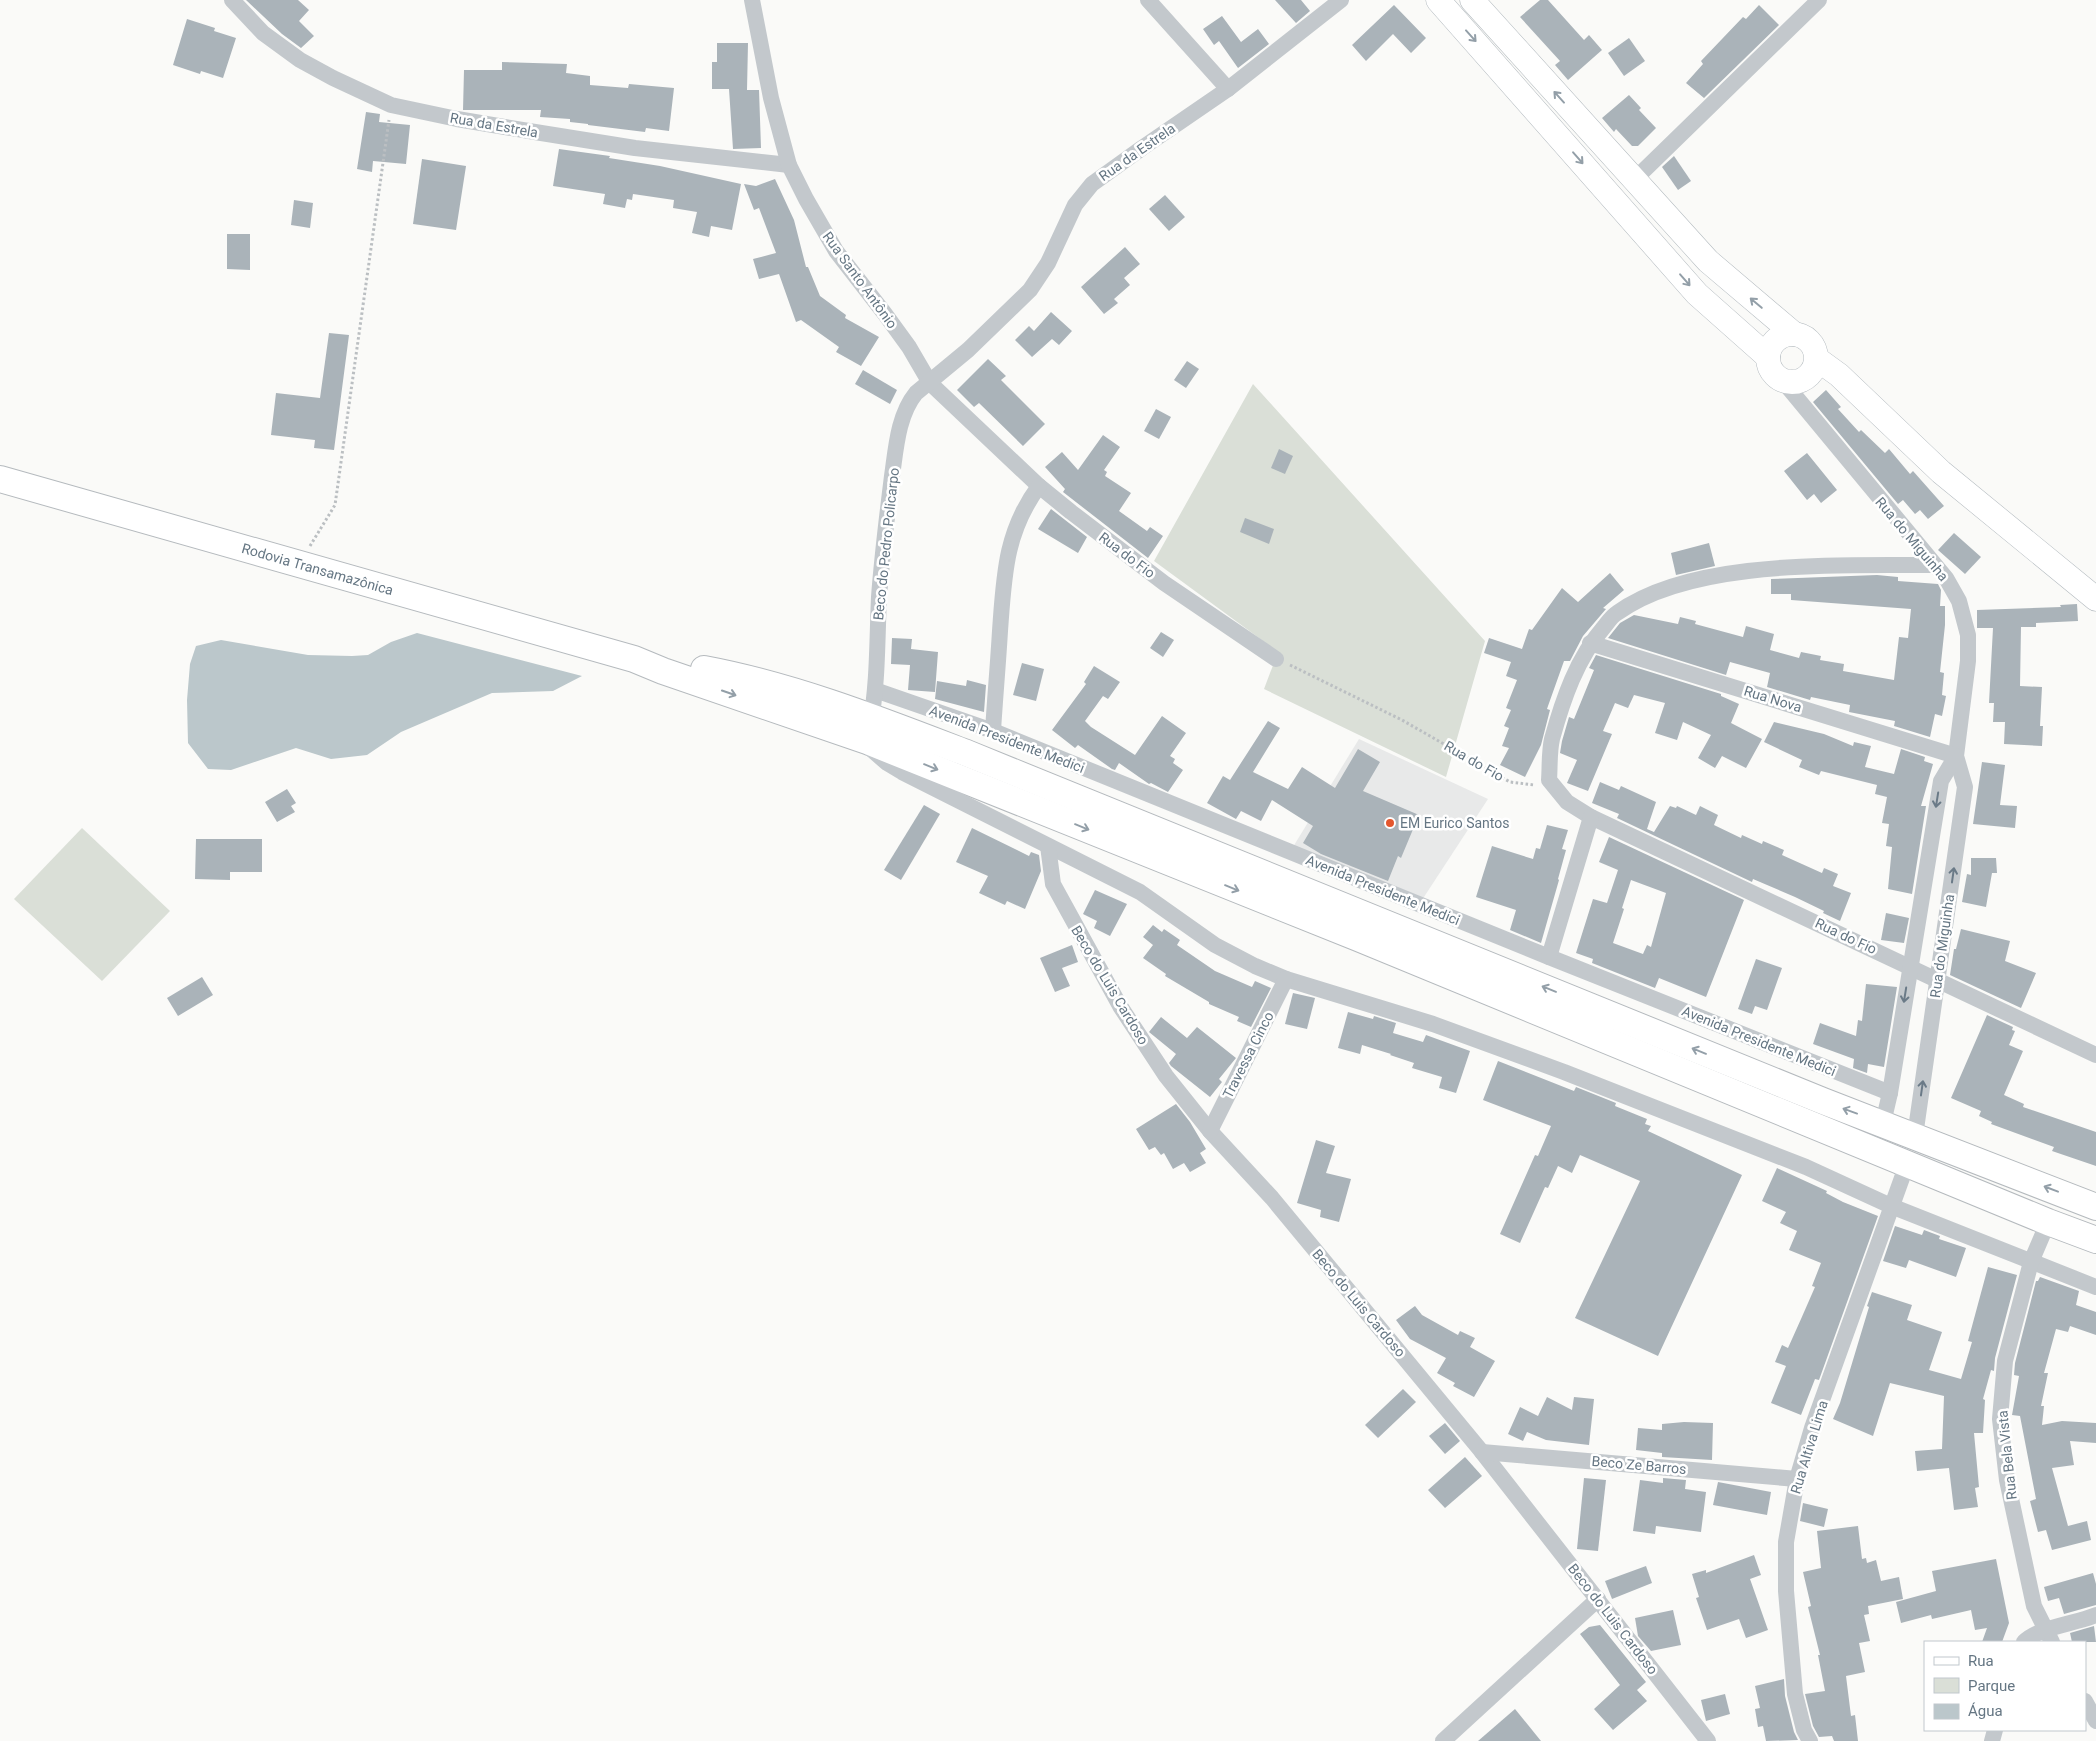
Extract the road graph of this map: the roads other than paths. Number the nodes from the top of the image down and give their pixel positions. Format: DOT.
graph roads {
  1 [pos="232,0"];
  2 [pos="752,0"];
  3 [pos="1148,0"];
  4 [pos="1341,0"];
  5 [pos="1438,0"];
  6 [pos="1472,0"];
  7 [pos="1820,0"];
  8 [pos="1228,89"];
  9 [pos="789,165"];
  10 [pos="1634,180"];
  11 [pos="1794,334"];
  12 [pos="1768,357"];
  13 [pos="1817,359"];
  14 [pos="1782,380"];
  15 [pos="930,383"];
  16 [pos="0,479"];
  17 [pos="1039,486"];
  18 [pos="1934,565"];
  19 [pos="2096,599"];
  20 [pos="1590,643"];
  21 [pos="1276,659"];
  22 [pos="875,690"];
  23 [pos="869,728"];
  24 [pos="993,731"];
  25 [pos="1956,756"];
  26 [pos="1592,817"];
  27 [pos="1048,846"];
  28 [pos="1549,957"];
  29 [pos="1910,966"];
  30 [pos="1286,979"];
  31 [pos="1937,979"];
  32 [pos="2096,1055"];
  33 [pos="1890,1093"];
  34 [pos="1823,1101"];
  35 [pos="1883,1123"];
  36 [pos="1810,1125"];
  37 [pos="1210,1130"];
  38 [pos="1915,1136"];
  39 [pos="1907,1164"];
  40 [pos="2004,1172"];
  41 [pos="1992,1198"];
  42 [pos="1891,1206"];
  43 [pos="2096,1207"];
  44 [pos="2048,1222"];
  45 [pos="2096,1240"];
  46 [pos="2031,1262"];
  47 [pos="2096,1287"];
  48 [pos="1482,1452"];
  49 [pos="1797,1479"];
  50 [pos="1598,1600"];
  51 [pos="2096,1615"];
  52 [pos="2048,1636"];
  53 [pos="2025,1641"];
  54 [pos="2086,1703"];
  55 [pos="2096,1721"];
  56 [pos="1704,1740"];
  57 [pos="1443,1741"];
  58 [pos="1810,1741"];
  1 -- 9 [label="street, Rua da Estrela"];
  2 -- 9 [label="street, Rua Santo Antônio"];
  3 -- 8 [label="street"];
  4 -- 8 [label="street, Rua da Estrela"];
  5 -- 12 [label="main road, one-way"];
  10 -- 6 [label="main road, one-way"];
  7 -- 10 [label="street"];
  8 -- 15 [label="street, Rua da Estrela"];
  9 -- 15 [label="street, Rua Santo Antônio"];
  11 -- 10 [label="main road, one-way"];
  11 -- 12 [label="main road"];
  11 -- 13 [label="main road"];
  12 -- 14 [label="main road"];
  13 -- 14 [label="main road"];
  13 -- 19 [label="main road"];
  14 -- 18 [label="street, Rua do Miguinha"];
  15 -- 17 [label="street, Rua do Fio"];
  15 -- 22 [label="street, Beco do Pedro Policarpo"];
  16 -- 23 [label="main road, Rodovia Transamazônica"];
  17 -- 21 [label="street, Rua do Fio"];
  17 -- 24 [label="street"];
  18 -- 20 [label="street"];
  18 -- 25 [label="street, Rua do Miguinha"];
  20 -- 25 [label="street, Rua Nova"];
  20 -- 26 [label="street, Rua do Fio"];
  22 -- 23 [label="street, Beco do Pedro Policarpo"];
  22 -- 24 [label="street, Avenida Presidente Medici"];
  23 -- 27 [label="street"];
  34 -- 23 [label="main road, one-way"];
  23 -- 36 [label="main road, one-way"];
  24 -- 28 [label="street, Avenida Presidente Medici"];
  25 -- 29 [label="street, Rua do Miguinha, one-way"];
  31 -- 25 [label="street, Rua do Miguinha, one-way"];
  26 -- 28 [label="street"];
  26 -- 29 [label="street, Rua do Fio"];
  27 -- 30 [label="street"];
  27 -- 37 [label="street, Beco do Luis Cardoso"];
  28 -- 33 [label="street, Avenida Presidente Medici"];
  29 -- 31 [label="street, Rua do Fio"];
  29 -- 33 [label="street, Rua do Miguinha, one-way"];
  30 -- 37 [label="street, Travessa Cinco"];
  30 -- 42 [label="street"];
  31 -- 32 [label="street, Rua do Fio"];
  38 -- 31 [label="street, Rua do Miguinha, one-way"];
  33 -- 35 [label="street, Rua do Miguinha"];
  35 -- 34 [label="main road, one-way"];
  34 -- 36 [label="main road"];
  35 -- 38 [label="main road"];
  36 -- 39 [label="main road"];
  37 -- 48 [label="street, Beco do Luis Cardoso"];
  38 -- 40 [label="main road"];
  39 -- 41 [label="main road"];
  39 -- 42 [label="street, Rua Altiva Lima"];
  40 -- 41 [label="main road"];
  43 -- 40 [label="main road, one-way"];
  41 -- 44 [label="main road"];
  42 -- 46 [label="street"];
  42 -- 49 [label="street, Rua Altiva Lima"];
  44 -- 45 [label="main road"];
  44 -- 46 [label="street, Rua Bela Vista"];
  46 -- 47 [label="street"];
  46 -- 52 [label="street, Rua Bela Vista"];
  48 -- 49 [label="street, Beco Ze Barros"];
  48 -- 50 [label="street, Beco do Luis Cardoso"];
  49 -- 58 [label="street, Rua Altiva Lima"];
  50 -- 56 [label="street, Beco do Luis Cardoso"];
  50 -- 57 [label="street"];
  51 -- 52 [label="street"];
  52 -- 53 [label="street"];
  54 -- 55 [label="street"];
}
